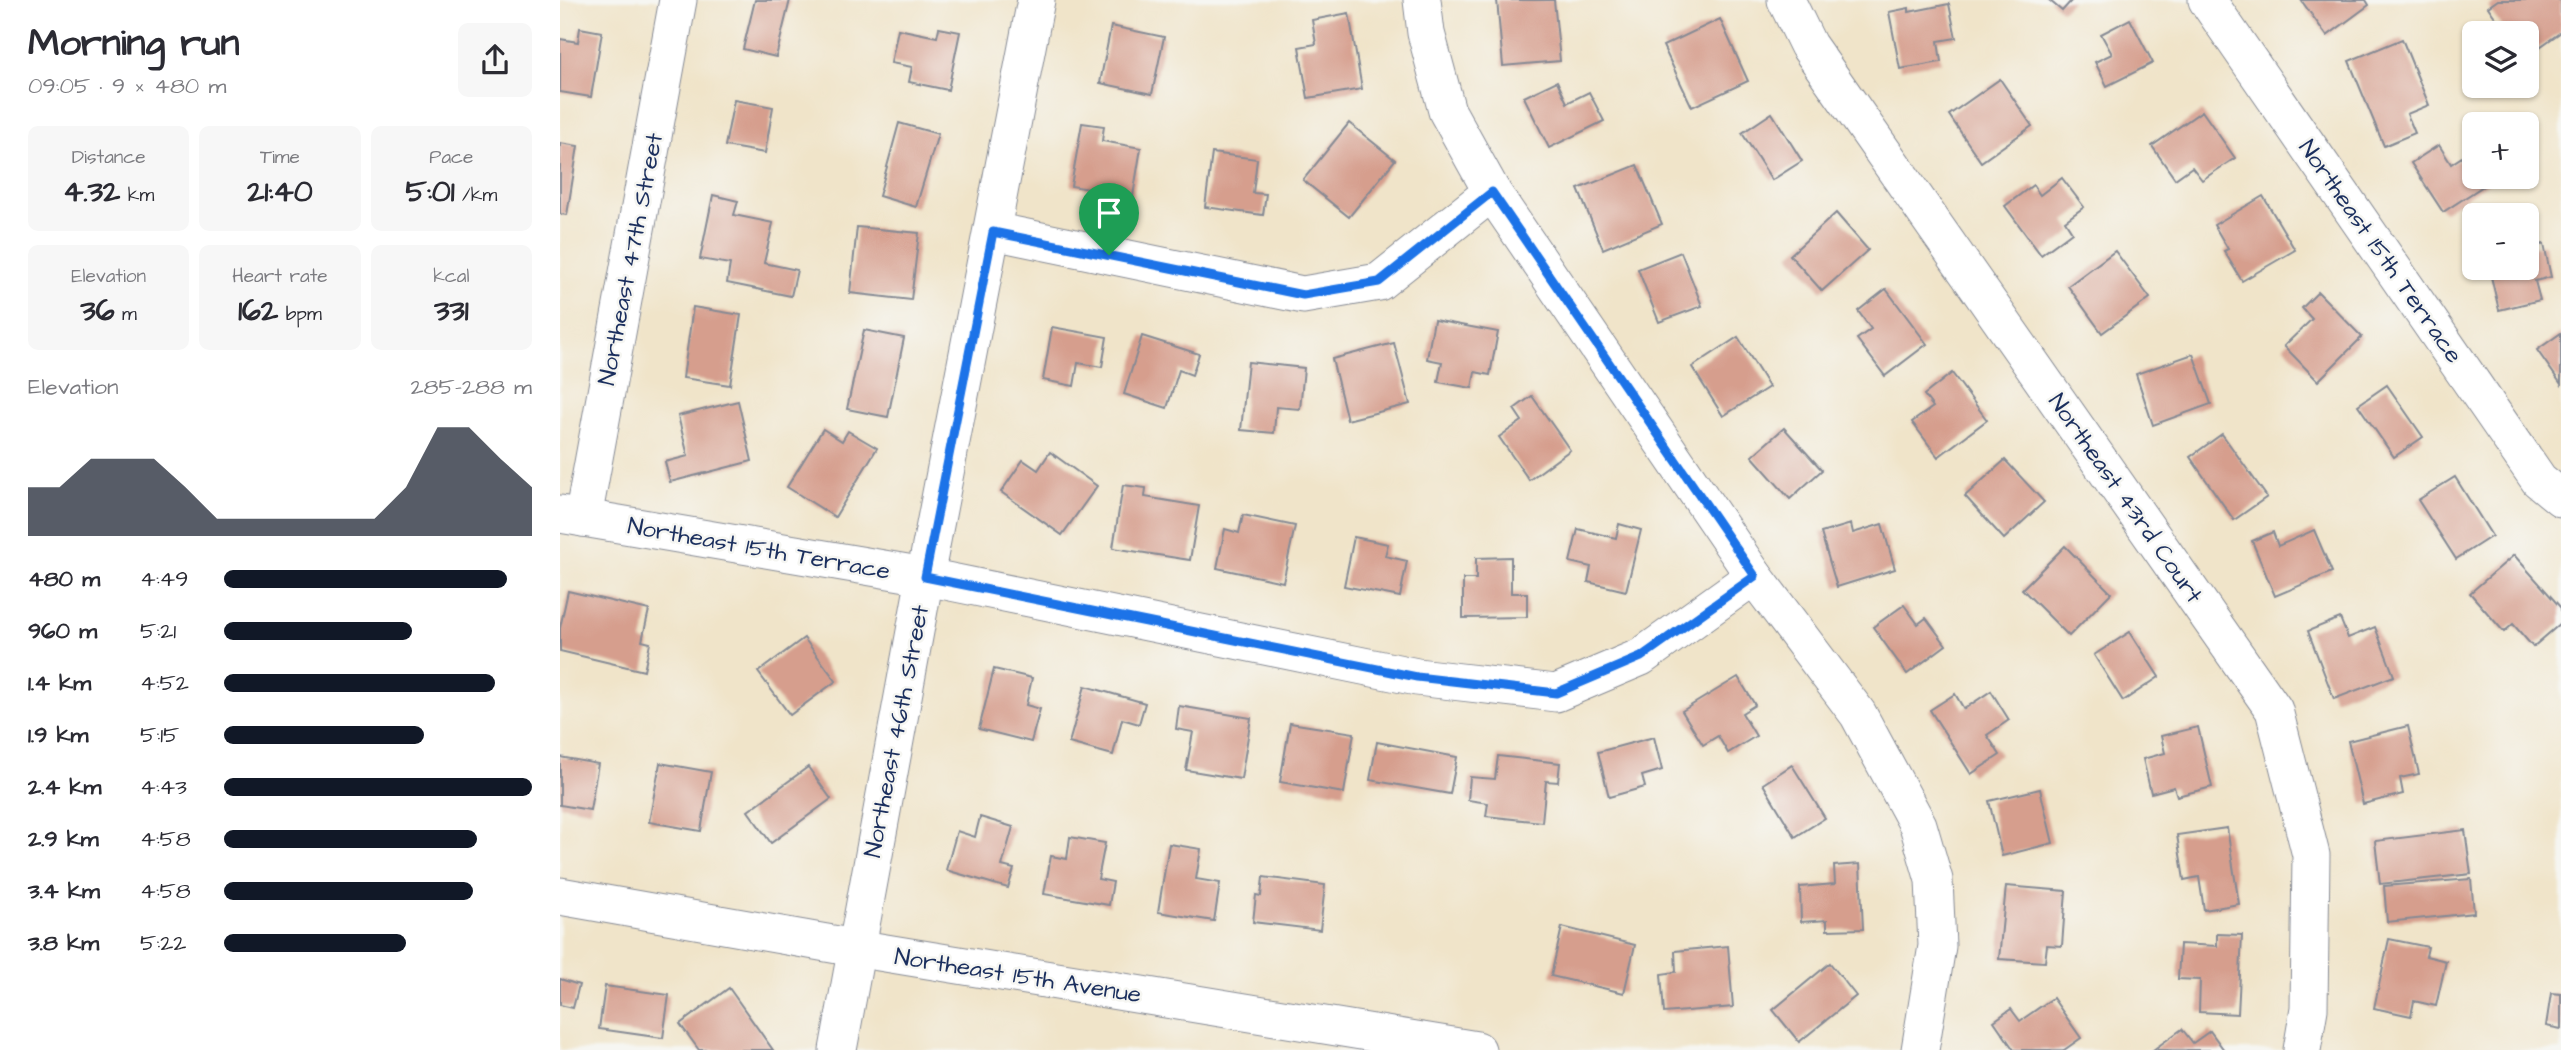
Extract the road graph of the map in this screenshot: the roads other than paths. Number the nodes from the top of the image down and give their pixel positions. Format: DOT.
graph roads {
  1 [pos="678,0"];
  2 [pos="1036,0"];
  3 [pos="1422,0"];
  4 [pos="1786,0"];
  5 [pos="2207,0"];
  6 [pos="1492,192"];
  7 [pos="993,232"];
  8 [pos="2561,498"];
  9 [pos="571,516"];
  10 [pos="1755,576"];
  11 [pos="925,577"];
  12 [pos="560,896"];
  13 [pos="855,948"];
  14 [pos="838,1050"];
  15 [pos="1478,1050"];
  16 [pos="1920,1050"];
  17 [pos="2302,1050"];
  1 -- 9 [label="street, Northeast 47th Street"];
  2 -- 7 [label="street, Northeast 46th Street"];
  3 -- 6 [label="street"];
  4 -- 17 [label="street, Northeast 43rd Court"];
  5 -- 8 [label="street, Northeast 15th Terrace"];
  6 -- 7 [label="street"];
  6 -- 10 [label="street"];
  7 -- 11 [label="street, Northeast 46th Street"];
  9 -- 11 [label="street, Northeast 15th Terrace"];
  10 -- 11 [label="street, Northeast 15th Terrace"];
  10 -- 16 [label="street"];
  11 -- 13 [label="street, Northeast 46th Street"];
  12 -- 13 [label="street, Northeast 15th Avenue"];
  13 -- 14 [label="street, Northeast 46th Street"];
  13 -- 15 [label="street, Northeast 15th Avenue"];
}
